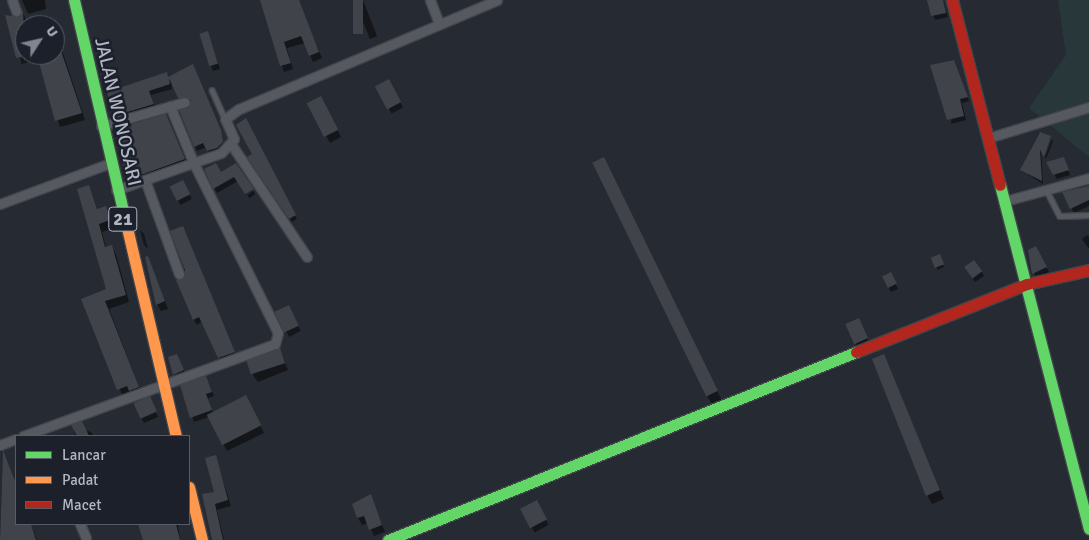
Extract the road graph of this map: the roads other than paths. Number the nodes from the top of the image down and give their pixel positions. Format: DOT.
graph roads {
  1 [pos="12,0"];
  2 [pos="74,0"];
  3 [pos="430,0"];
  4 [pos="497,0"];
  5 [pos="952,0"];
  6 [pos="16,10"];
  7 [pos="439,24"];
  8 [pos="212,90"];
  9 [pos="185,102"];
  10 [pos="170,106"];
  11 [pos="1089,107"];
  12 [pos="225,119"];
  13 [pos="101,126"];
  14 [pos="988,138"];
  15 [pos="231,144"];
  16 [pos="110,163"];
  17 [pos="194,164"];
  18 [pos="1089,178"];
  19 [pos="145,180"];
  20 [pos="1046,189"];
  21 [pos="116,190"];
  22 [pos="1005,201"];
  23 [pos="0,204"];
  24 [pos="1089,215"];
  25 [pos="307,257"];
  26 [pos="1089,270"];
  27 [pos="180,274"];
  28 [pos="1027,284"];
  29 [pos="162,384"];
  30 [pos="44,432"];
  31 [pos="28,435"];
  32 [pos="176,435"];
  33 [pos="15,439"];
  34 [pos="0,445"];
  35 [pos="190,491"];
  36 [pos="80,525"];
  37 [pos="1089,529"];
  38 [pos="86,538"];
  39 [pos="202,540"];
  40 [pos="388,540"];
  1 -- 6 [label="street"];
  2 -- 13 [label="main road, JALAN WONOSARI / 21"];
  3 -- 7 [label="street"];
  4 -- 7 [label="street"];
  5 -- 14 [label="main road"];
  7 -- 12 [label="street"];
  8 -- 12 [label="lane"];
  9 -- 10 [label="street"];
  10 -- 13 [label="street"];
  10 -- 17 [label="street"];
  11 -- 14 [label="street"];
  12 -- 15 [label="street"];
  13 -- 16 [label="main road, JALAN WONOSARI / 21"];
  14 -- 22 [label="main road"];
  15 -- 17 [label="street"];
  15 -- 25 [label="street"];
  16 -- 21 [label="main road, JALAN WONOSARI / 21"];
  16 -- 23 [label="street"];
  17 -- 19 [label="street"];
  17 -- 29 [label="street"];
  18 -- 20 [label="street"];
  19 -- 21 [label="street"];
  19 -- 27 [label="street"];
  20 -- 22 [label="street"];
  20 -- 24 [label="lane"];
  21 -- 29 [label="main road, JALAN WONOSARI / 21"];
  22 -- 28 [label="main road"];
  26 -- 28 [label="main road"];
  28 -- 37 [label="main road"];
  28 -- 40 [label="main road"];
  29 -- 30 [label="street"];
  29 -- 32 [label="main road, JALAN WONOSARI / 21"];
  30 -- 31 [label="street"];
  33 -- 34 [label="street"];
  35 -- 39 [label="main road"];
  36 -- 38 [label="street"];
}
